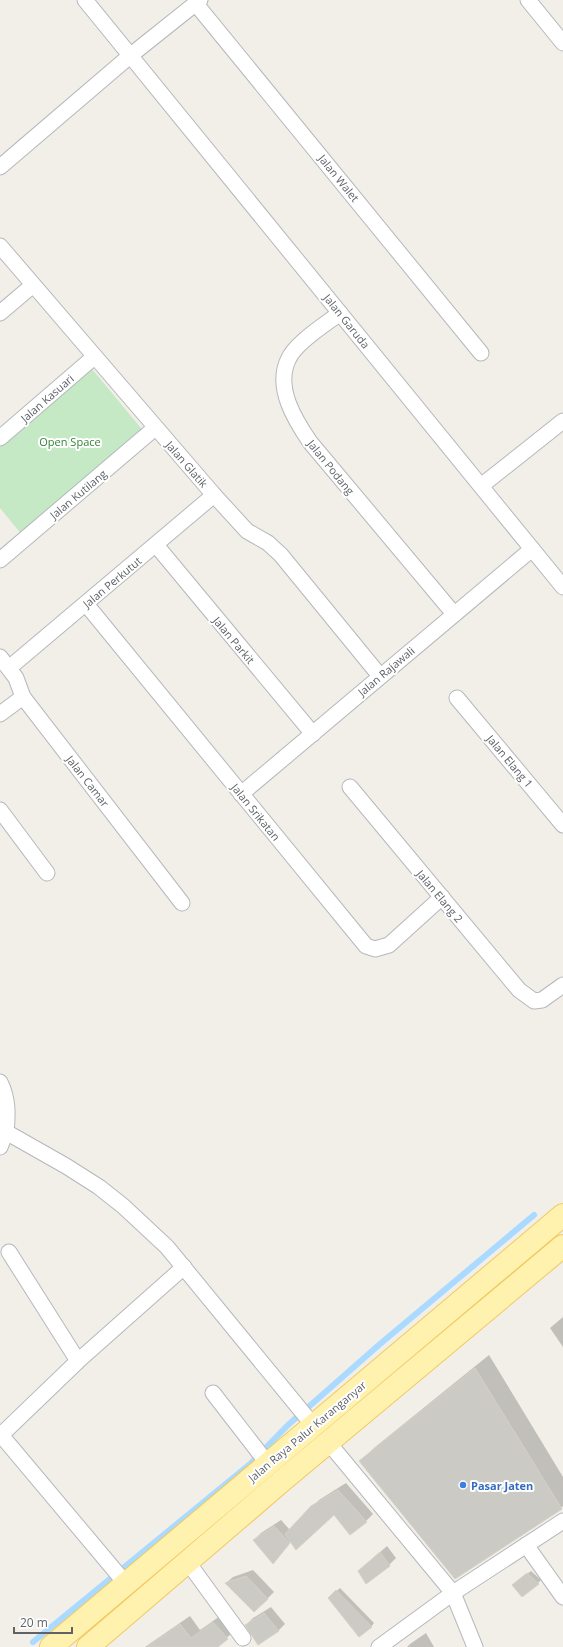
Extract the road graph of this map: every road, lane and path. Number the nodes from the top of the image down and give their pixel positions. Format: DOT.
graph roads {
  1 [pos="86,0"];
  2 [pos="528,0"];
  3 [pos="198,2"];
  4 [pos="563,43"];
  5 [pos="131,55"];
  6 [pos="0,167"];
  7 [pos="0,246"];
  8 [pos="33,285"];
  9 [pos="0,313"];
  10 [pos="340,313"];
  11 [pos="481,353"];
  12 [pos="94,357"];
  13 [pos="563,421"];
  14 [pos="155,428"];
  15 [pos="0,438"];
  16 [pos="481,486"];
  17 [pos="214,495"];
  18 [pos="156,545"];
  19 [pos="532,549"];
  20 [pos="0,560"];
  21 [pos="563,588"];
  22 [pos="86,604"];
  23 [pos="454,614"];
  24 [pos="5,663"];
  25 [pos="380,676"];
  26 [pos="23,697"];
  27 [pos="457,698"];
  28 [pos="0,714"];
  29 [pos="313,734"];
  30 [pos="350,787"];
  31 [pos="241,794"];
  32 [pos="0,810"];
  33 [pos="563,825"];
  34 [pos="47,873"];
  35 [pos="442,897"];
  36 [pos="182,903"];
  37 [pos="563,985"];
  38 [pos="0,1082"];
  39 [pos="3,1131"];
  40 [pos="0,1147"];
  41 [pos="563,1215"];
  42 [pos="563,1246"];
  43 [pos="9,1252"];
  44 [pos="184,1267"];
  45 [pos="78,1361"];
  46 [pos="213,1393"];
  47 [pos="306,1416"];
  48 [pos="0,1435"];
  49 [pos="328,1442"];
  50 [pos="263,1458"];
  51 [pos="283,1480"];
  52 [pos="563,1520"];
  53 [pos="526,1545"];
  54 [pos="187,1561"];
  55 [pos="124,1581"];
  56 [pos="452,1593"];
  57 [pos="563,1597"];
  58 [pos="243,1638"];
  59 [pos="51,1647"];
  60 [pos="88,1647"];
  61 [pos="379,1647"];
  62 [pos="475,1647"];
  1 -- 5 [label="street, Jalan Garuda"];
  2 -- 4 [label="street"];
  3 -- 5 [label="street"];
  3 -- 11 [label="street, Jalan Walet"];
  5 -- 6 [label="street"];
  5 -- 10 [label="street, Jalan Garuda"];
  7 -- 8 [label="street, Jalan Glatik"];
  8 -- 9 [label="street"];
  8 -- 12 [label="street, Jalan Glatik"];
  10 -- 16 [label="street, Jalan Garuda"];
  10 -- 23 [label="street, Jalan Podang"];
  12 -- 14 [label="street, Jalan Glatik"];
  12 -- 15 [label="street, Jalan Kasuari"];
  13 -- 16 [label="street"];
  14 -- 17 [label="street, Jalan Glatik"];
  14 -- 20 [label="street, Jalan Kutilang"];
  16 -- 19 [label="street, Jalan Garuda"];
  17 -- 18 [label="street, Jalan Perkutut"];
  17 -- 25 [label="street, Jalan Glatik"];
  18 -- 22 [label="street, Jalan Perkutut"];
  18 -- 29 [label="street, Jalan Parkit"];
  19 -- 21 [label="street, Jalan Garuda"];
  19 -- 23 [label="street, Jalan Rajawali"];
  22 -- 24 [label="street, Jalan Perkutut"];
  22 -- 31 [label="street, Jalan Srikatan"];
  23 -- 25 [label="street, Jalan Rajawali"];
  24 -- 26 [label="street, Jalan Camar"];
  25 -- 29 [label="street, Jalan Rajawali"];
  26 -- 28 [label="street"];
  26 -- 36 [label="street, Jalan Camar"];
  27 -- 33 [label="street, Jalan Elang 1"];
  29 -- 31 [label="street, Jalan Rajawali"];
  30 -- 35 [label="street, Jalan Elang 2"];
  31 -- 35 [label="street, Jalan Srikatan"];
  32 -- 34 [label="street"];
  35 -- 37 [label="street, Jalan Elang 2"];
  38 -- 39 [label="street"];
  39 -- 40 [label="street"];
  39 -- 44 [label="street"];
  41 -- 47 [label="main road, Jalan Raya Palur Karanganyar"];
  42 -- 49 [label="main road, Jalan Raya Palur Karanganyar"];
  43 -- 45 [label="street"];
  44 -- 45 [label="street"];
  44 -- 47 [label="street"];
  45 -- 48 [label="street"];
  46 -- 50 [label="street"];
  47 -- 49 [label="main road"];
  47 -- 50 [label="main road, Jalan Raya Palur Karanganyar"];
  48 -- 55 [label="street"];
  49 -- 51 [label="main road, Jalan Raya Palur Karanganyar"];
  49 -- 56 [label="street"];
  50 -- 51 [label="main road"];
  50 -- 55 [label="main road, Jalan Raya Palur Karanganyar"];
  51 -- 54 [label="main road, Jalan Raya Palur Karanganyar"];
  52 -- 53 [label="street"];
  53 -- 56 [label="street"];
  53 -- 57 [label="street"];
  54 -- 58 [label="street"];
  54 -- 60 [label="main road, Jalan Raya Palur Karanganyar"];
  55 -- 59 [label="main road, Jalan Raya Palur Karanganyar"];
  56 -- 61 [label="street"];
  56 -- 62 [label="street"];
}
